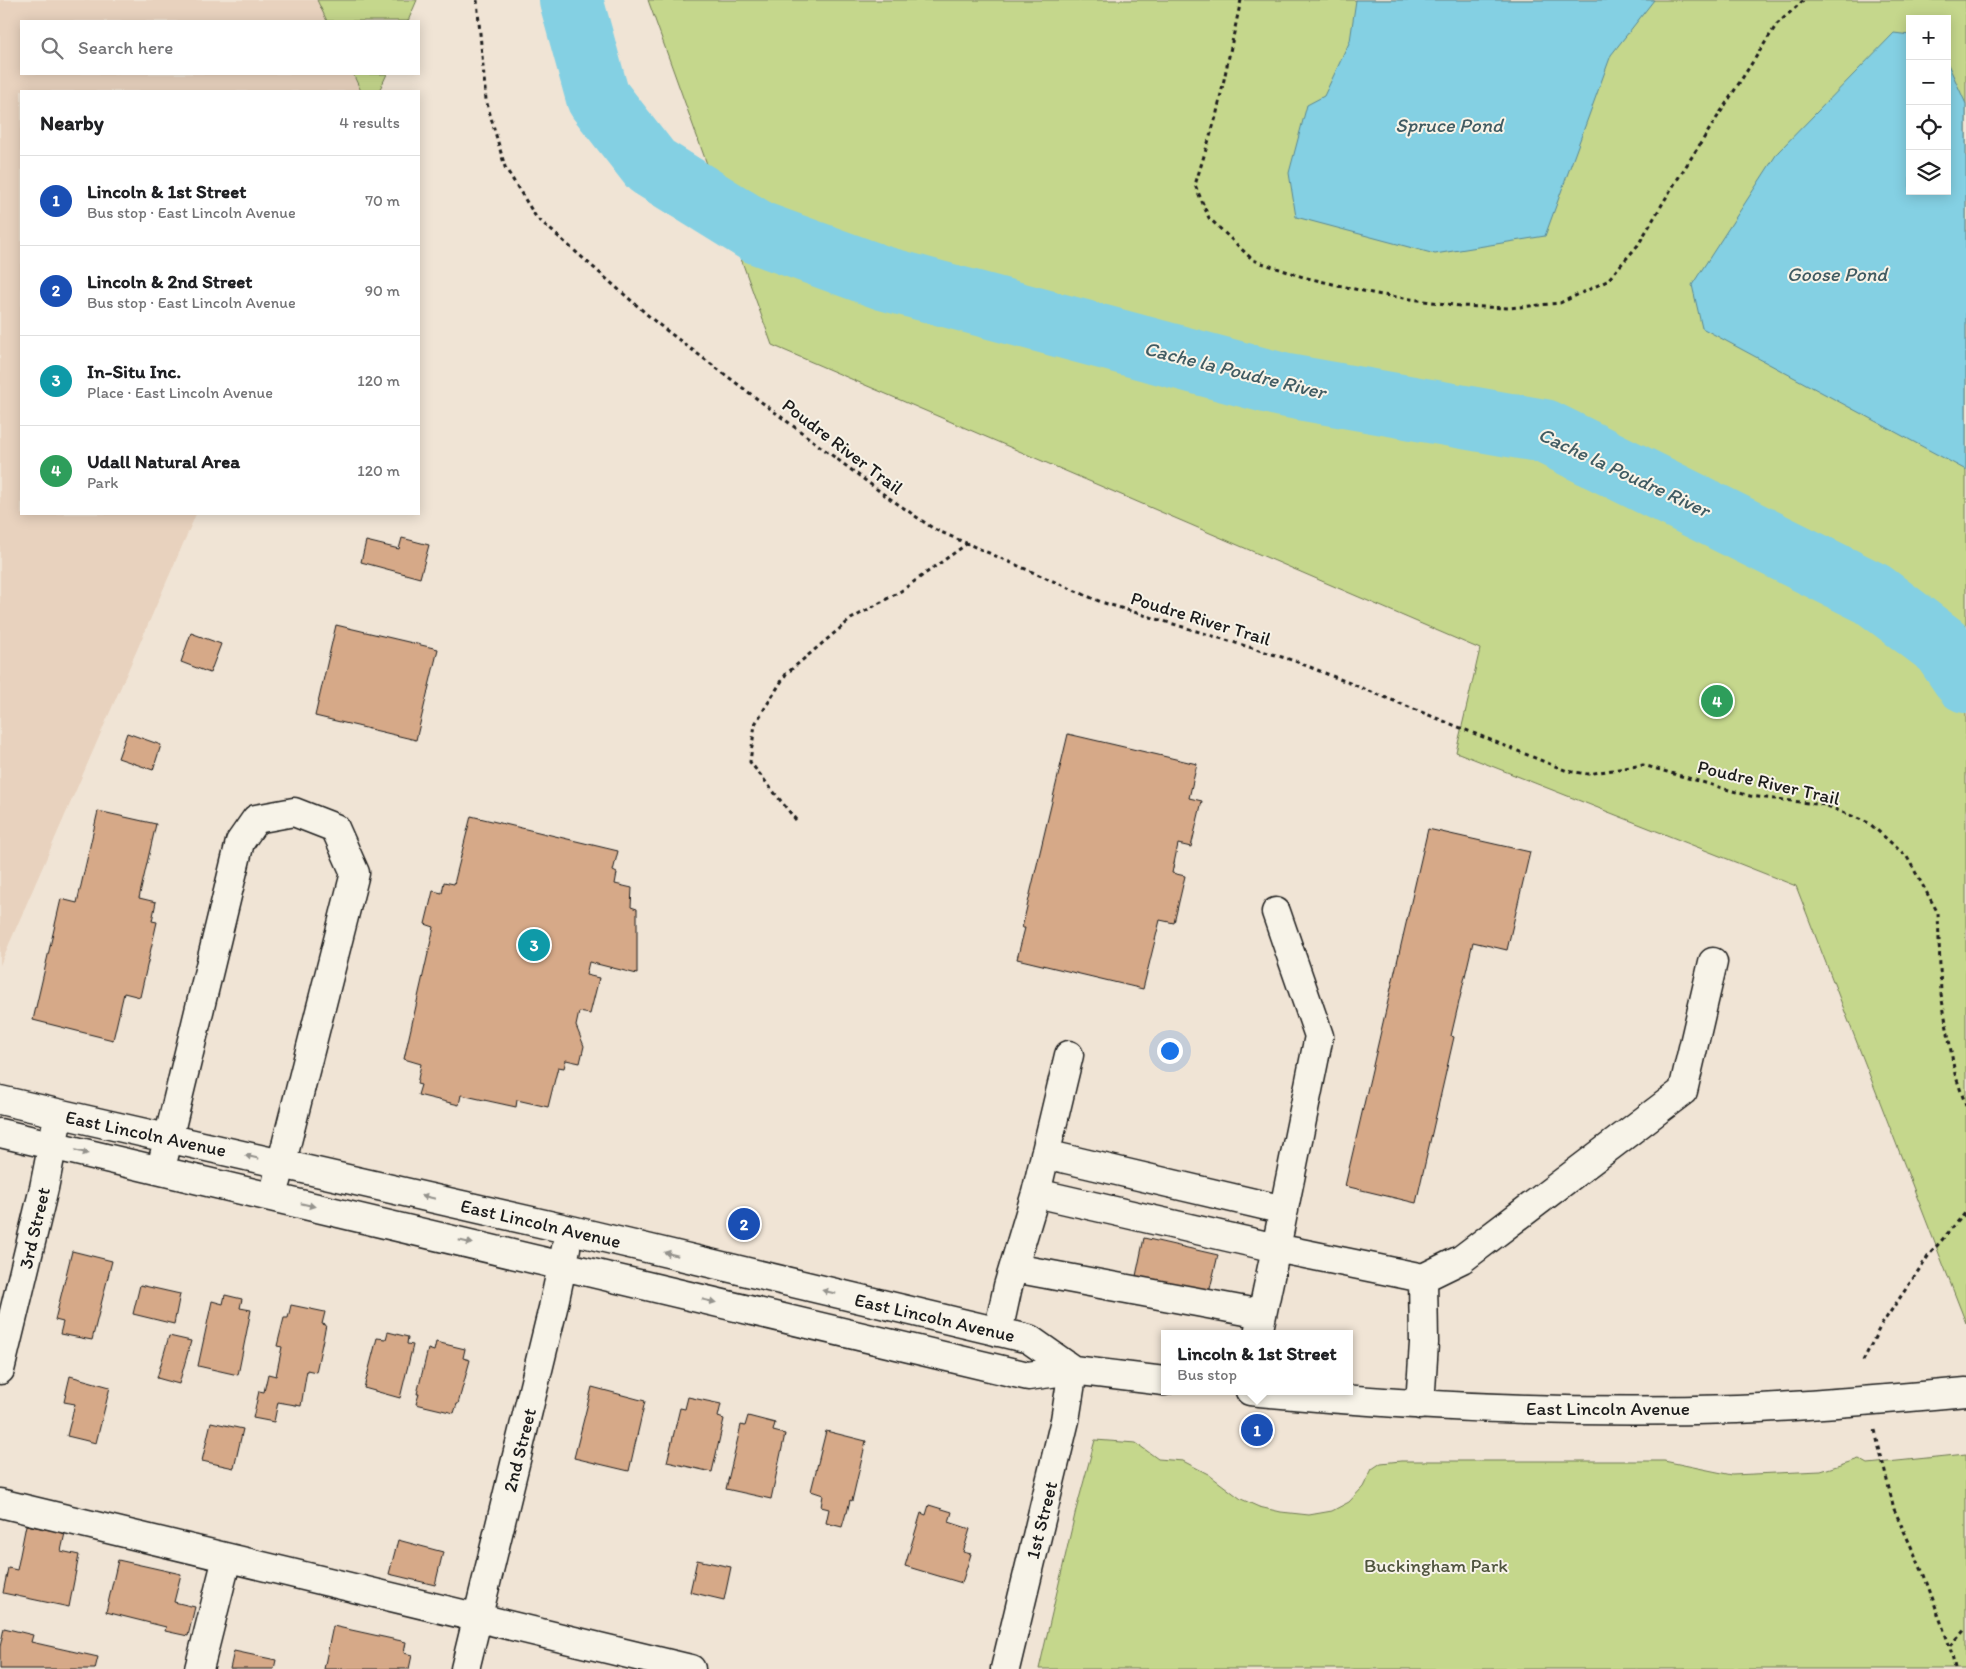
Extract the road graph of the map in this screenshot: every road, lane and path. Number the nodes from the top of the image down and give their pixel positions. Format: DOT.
graph roads {
  1 [pos="477,0"];
  2 [pos="1241,0"];
  3 [pos="1804,0"];
  4 [pos="968,543"];
  5 [pos="796,820"];
  6 [pos="1276,912"];
  7 [pos="1713,962"];
  8 [pos="1069,1055"];
  9 [pos="0,1100"];
  10 [pos="1966,1106"];
  11 [pos="59,1114"];
  12 [pos="0,1133"];
  13 [pos="169,1137"];
  14 [pos="52,1145"];
  15 [pos="1045,1154"];
  16 [pos="282,1164"];
  17 [pos="160,1172"];
  18 [pos="1036,1193"];
  19 [pos="273,1196"];
  20 [pos="1284,1210"];
  21 [pos="1966,1212"];
  22 [pos="571,1230"];
  23 [pos="1276,1248"];
  24 [pos="562,1265"];
  25 [pos="1014,1268"];
  26 [pos="1423,1278"];
  27 [pos="1260,1324"];
  28 [pos="998,1332"];
  29 [pos="1863,1361"];
  30 [pos="0,1370"];
  31 [pos="1073,1370"];
  32 [pos="1161,1381"];
  33 [pos="1966,1392"];
  34 [pos="1287,1395"];
  35 [pos="1866,1401"];
  36 [pos="1420,1405"];
  37 [pos="0,1503"];
  38 [pos="227,1558"];
  39 [pos="478,1619"];
  40 [pos="1966,1628"];
  41 [pos="1950,1647"];
  42 [pos="199,1669"];
  43 [pos="465,1669"];
  44 [pos="691,1669"];
  45 [pos="1005,1669"];
  46 [pos="1954,1669"];
  1 -- 4 [label="path, Poudre River Trail"];
  2 -- 3 [label="path"];
  4 -- 5 [label="path"];
  4 -- 10 [label="path, Poudre River Trail"];
  6 -- 20 [label="street"];
  7 -- 26 [label="street"];
  8 -- 15 [label="street"];
  9 -- 11 [label="street, East Lincoln Avenue"];
  11 -- 13 [label="street, East Lincoln Avenue"];
  11 -- 14 [label="street, 3rd Street"];
  12 -- 14 [label="street, East Lincoln Avenue"];
  16 -- 13 [label="street, East Lincoln Avenue, one-way"];
  13 -- 16 [label="street"];
  13 -- 17 [label="street"];
  14 -- 17 [label="street, East Lincoln Avenue, one-way"];
  14 -- 30 [label="street, 3rd Street"];
  15 -- 18 [label="street"];
  15 -- 20 [label="street"];
  16 -- 19 [label="street"];
  22 -- 16 [label="street, East Lincoln Avenue, one-way"];
  17 -- 19 [label="street, East Lincoln Avenue"];
  18 -- 23 [label="street"];
  18 -- 25 [label="street"];
  19 -- 24 [label="street, East Lincoln Avenue, one-way"];
  20 -- 23 [label="street"];
  21 -- 29 [label="path"];
  22 -- 24 [label="street, 2nd Street"];
  28 -- 22 [label="street, East Lincoln Avenue, one-way"];
  23 -- 26 [label="street"];
  23 -- 27 [label="street"];
  24 -- 31 [label="street, East Lincoln Avenue, one-way"];
  24 -- 39 [label="street, 2nd Street"];
  25 -- 27 [label="street"];
  25 -- 28 [label="street"];
  26 -- 36 [label="street"];
  28 -- 31 [label="street, East Lincoln Avenue"];
  31 -- 32 [label="street, East Lincoln Avenue"];
  31 -- 45 [label="street, 1st Street"];
  33 -- 35 [label="street, East Lincoln Avenue"];
  34 -- 36 [label="street, East Lincoln Avenue"];
  35 -- 36 [label="street, East Lincoln Avenue"];
  35 -- 41 [label="path"];
  37 -- 38 [label="street"];
  38 -- 39 [label="street"];
  38 -- 42 [label="street"];
  39 -- 43 [label="street, 2nd Street"];
  39 -- 44 [label="street"];
  40 -- 41 [label="path"];
  41 -- 46 [label="path"];
}
